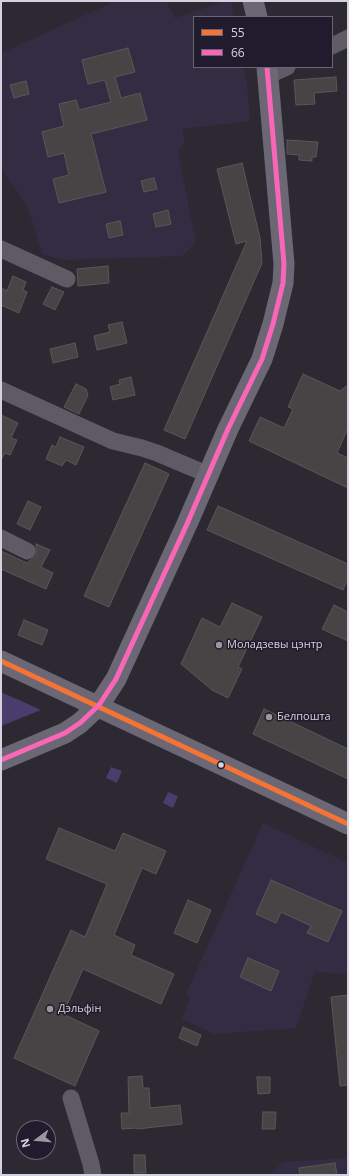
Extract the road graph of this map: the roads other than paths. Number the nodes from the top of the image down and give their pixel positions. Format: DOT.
graph roads {
  1 [pos="253,1"];
  2 [pos="257,16"];
  3 [pos="348,38"];
  4 [pos="333,46"];
  5 [pos="274,70"];
  6 [pos="1,249"];
  7 [pos="67,279"];
  8 [pos="1,390"];
  9 [pos="208,475"];
  10 [pos="1,538"];
  11 [pos="27,551"];
  12 [pos="1,660"];
  13 [pos="99,705"];
  14 [pos="1,760"];
  15 [pos="348,824"];
  16 [pos="71,1098"];
  17 [pos="93,1175"];
  1 -- 2 [label="main road"];
  3 -- 4 [label="street"];
  5 -- 9 [label="main road"];
  6 -- 7 [label="street"];
  8 -- 9 [label="street"];
  9 -- 13 [label="main road"];
  10 -- 11 [label="street"];
  12 -- 13 [label="main road"];
  13 -- 14 [label="main road"];
  13 -- 15 [label="main road"];
  16 -- 17 [label="street"];
}
